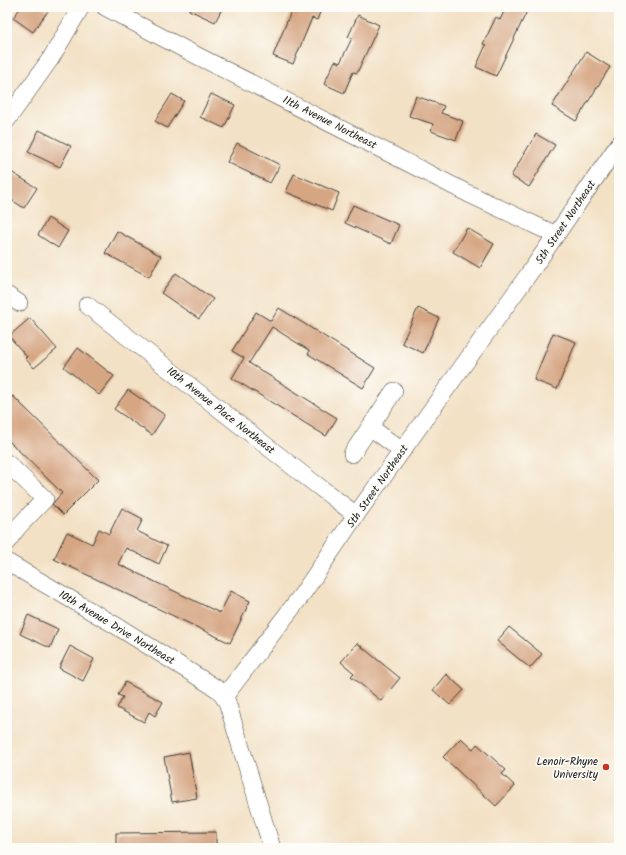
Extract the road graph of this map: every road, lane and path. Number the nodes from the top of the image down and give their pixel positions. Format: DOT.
graph roads {
  1 [pos="81,7"];
  2 [pos="105,7"];
  3 [pos="7,120"];
  4 [pos="619,144"];
  5 [pos="556,235"];
  6 [pos="87,305"];
  7 [pos="394,391"];
  8 [pos="370,427"];
  9 [pos="402,451"];
  10 [pos="352,454"];
  11 [pos="7,463"];
  12 [pos="356,515"];
  13 [pos="13,522"];
  14 [pos="7,542"];
  15 [pos="7,562"];
  16 [pos="224,697"];
  17 [pos="272,848"];
  1 -- 3 [label="street"];
  2 -- 5 [label="street, 11th Avenue Northeast"];
  4 -- 5 [label="street, 5th Street Northeast"];
  5 -- 9 [label="street, 5th Street Northeast"];
  6 -- 12 [label="street, 10th Avenue Place Northeast"];
  7 -- 8 [label="street"];
  8 -- 9 [label="street"];
  8 -- 10 [label="street"];
  9 -- 12 [label="street, 5th Street Northeast"];
  11 -- 13 [label="street"];
  12 -- 16 [label="street, 5th Street Northeast"];
  13 -- 14 [label="street"];
  15 -- 16 [label="street, 10th Avenue Drive Northeast"];
  16 -- 17 [label="street"];
}
